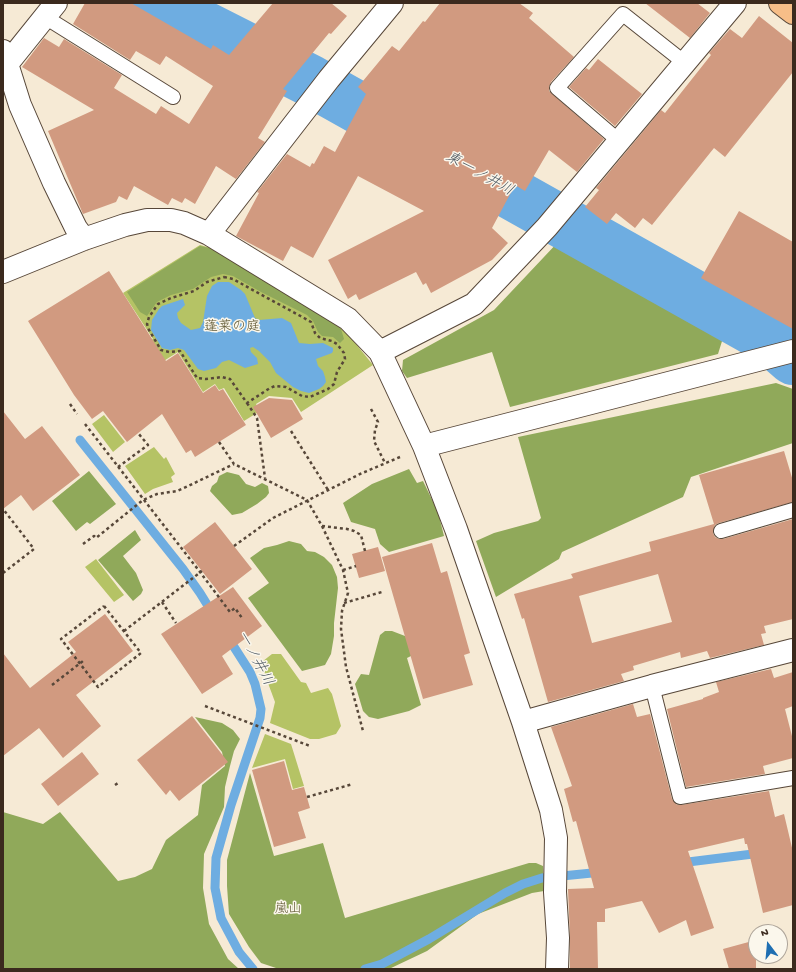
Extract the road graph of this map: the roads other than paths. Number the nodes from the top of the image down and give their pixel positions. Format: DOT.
graph roads {
  1 [pos="392,3"];
  2 [pos="735,3"];
  3 [pos="780,3"];
  4 [pos="50,10"];
  5 [pos="793,13"];
  6 [pos="5,58"];
  7 [pos="685,63"];
  8 [pos="173,97"];
  9 [pos="11,108"];
  10 [pos="619,141"];
  11 [pos="209,234"];
  12 [pos="84,239"];
  13 [pos="3,272"];
  14 [pos="793,351"];
  15 [pos="380,352"];
  16 [pos="424,446"];
  17 [pos="793,510"];
  18 [pos="721,531"];
  19 [pos="793,650"];
  20 [pos="652,686"];
  21 [pos="524,722"];
  22 [pos="793,778"];
  23 [pos="557,969"];
  1 -- 11 [label="street"];
  2 -- 7 [label="street"];
  3 -- 5 [label="main road"];
  4 -- 6 [label="street"];
  4 -- 8 [label="lane"];
  6 -- 9 [label="street"];
  7 -- 10 [label="street"];
  7 -- 10 [label="lane"];
  9 -- 12 [label="street"];
  10 -- 15 [label="street"];
  11 -- 12 [label="street"];
  11 -- 15 [label="street"];
  12 -- 13 [label="street"];
  14 -- 16 [label="street"];
  15 -- 16 [label="street"];
  16 -- 21 [label="street"];
  17 -- 18 [label="lane"];
  19 -- 20 [label="street"];
  20 -- 21 [label="street"];
  20 -- 22 [label="lane"];
  21 -- 23 [label="street"];
}
